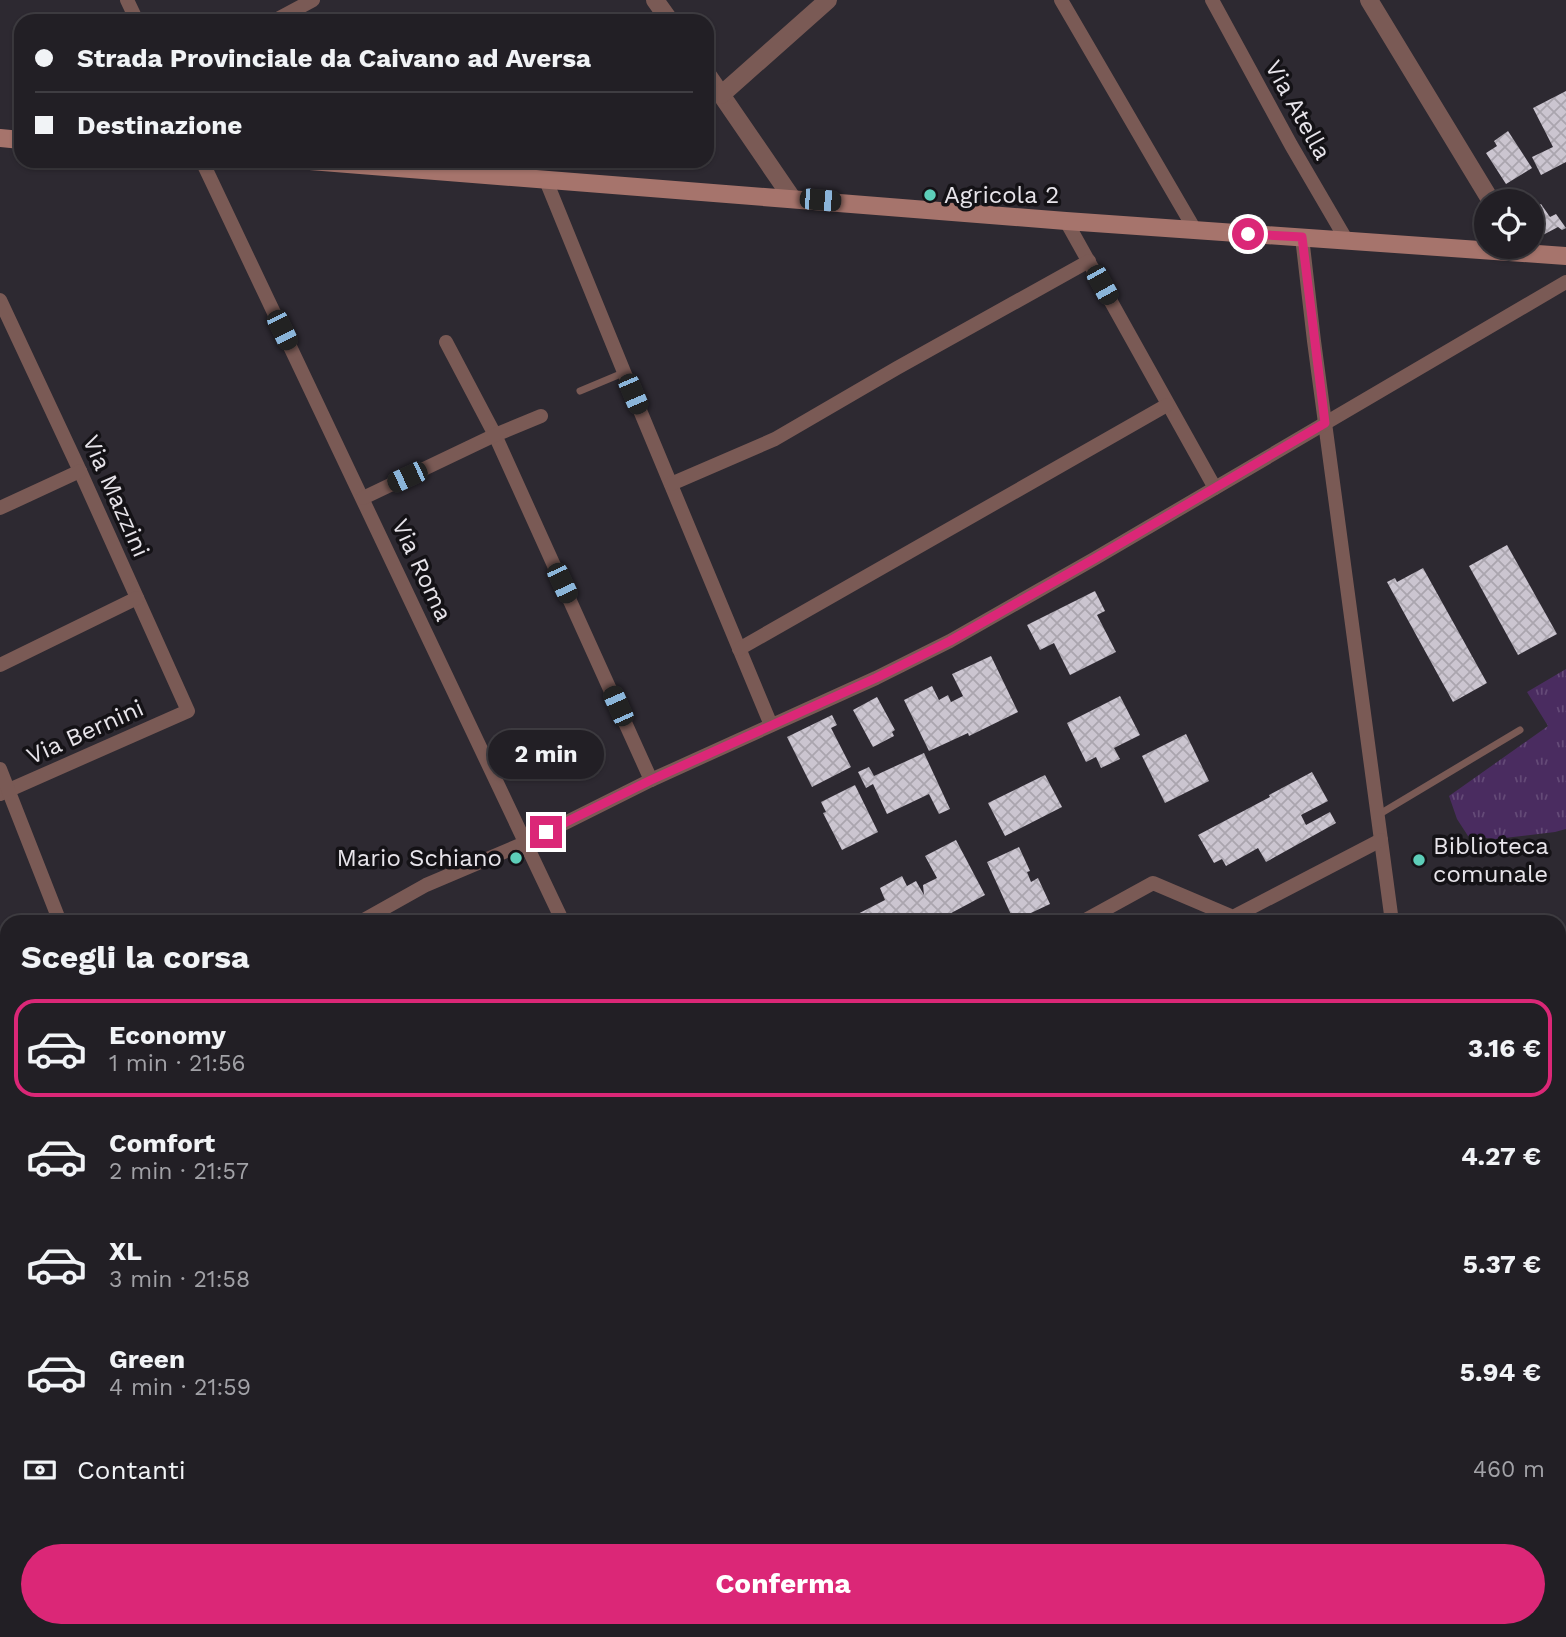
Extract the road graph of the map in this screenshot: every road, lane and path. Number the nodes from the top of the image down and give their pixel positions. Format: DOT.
graph roads {
  1 [pos="313,0"];
  2 [pos="828,0"];
  3 [pos="1062,0"];
  4 [pos="1212,0"];
  5 [pos="1368,0"];
  6 [pos="287,14"];
  7 [pos="714,84"];
  8 [pos="721,94"];
  9 [pos="205,168"];
  10 [pos="407,168"];
  11 [pos="545,178"];
  12 [pos="1484,189"];
  13 [pos="792,198"];
  14 [pos="1066,220"];
  15 [pos="1195,230"];
  16 [pos="1302,237"];
  17 [pos="1347,241"];
  18 [pos="1474,247"];
  19 [pos="1544,253"];
  20 [pos="1566,256"];
  21 [pos="1089,261"];
  22 [pos="1566,282"];
  23 [pos="1,306"];
  24 [pos="446,342"];
  25 [pos="624,372"];
  26 [pos="580,391"];
  27 [pos="1167,405"];
  28 [pos="541,416"];
  29 [pos="1325,423"];
  30 [pos="495,435"];
  31 [pos="79,471"];
  32 [pos="671,484"];
  33 [pos="1215,488"];
  34 [pos="363,498"];
  35 [pos="0,508"];
  36 [pos="137,598"];
  37 [pos="739,649"];
  38 [pos="0,665"];
  39 [pos="188,711"];
  40 [pos="771,724"];
  41 [pos="1520,730"];
  42 [pos="0,768"];
  43 [pos="651,780"];
  44 [pos="5,792"];
  45 [pos="1378,815"];
  46 [pos="1381,840"];
  47 [pos="525,842"];
  48 [pos="58,915"];
  49 [pos="372,915"];
  50 [pos="560,915"];
  51 [pos="1095,915"];
  52 [pos="1228,915"];
  53 [pos="1237,915"];
  54 [pos="1391,915"];
  1 -- 6 [label="street"];
  2 -- 8 [label="street"];
  3 -- 15 [label="street"];
  4 -- 17 [label="street, Via Atella"];
  5 -- 12 [label="street"];
  7 -- 8 [label="street"];
  8 -- 13 [label="street"];
  9 -- 34 [label="street, Via Roma"];
  10 -- 11 [label="main road"];
  11 -- 13 [label="main road"];
  11 -- 25 [label="street"];
  13 -- 14 [label="main road"];
  14 -- 15 [label="main road"];
  14 -- 21 [label="street"];
  15 -- 16 [label="main road"];
  16 -- 17 [label="main road"];
  16 -- 29 [label="street"];
  17 -- 18 [label="main road"];
  19 -- 20 [label="main road"];
  21 -- 27 [label="street"];
  21 -- 32 [label="street"];
  22 -- 29 [label="street"];
  23 -- 31 [label="street, Via Mazzini"];
  24 -- 30 [label="street"];
  25 -- 26 [label="lane"];
  25 -- 32 [label="street"];
  27 -- 33 [label="street"];
  27 -- 37 [label="street"];
  28 -- 30 [label="street"];
  29 -- 33 [label="street"];
  29 -- 45 [label="street"];
  30 -- 34 [label="street"];
  30 -- 43 [label="street"];
  31 -- 35 [label="street"];
  31 -- 36 [label="street, Via Mazzini"];
  32 -- 37 [label="street"];
  33 -- 40 [label="street"];
  34 -- 47 [label="street, Via Roma"];
  36 -- 38 [label="street"];
  36 -- 39 [label="street, Via Mazzini"];
  37 -- 40 [label="street"];
  39 -- 44 [label="street, Via Bernini"];
  40 -- 43 [label="street"];
  41 -- 45 [label="lane"];
  42 -- 44 [label="street"];
  43 -- 47 [label="street"];
  44 -- 48 [label="street"];
  45 -- 46 [label="street"];
  46 -- 53 [label="street"];
  46 -- 54 [label="street"];
  47 -- 49 [label="street"];
  47 -- 50 [label="street, Via Roma"];
  51 -- 52 [label="street"];
}
